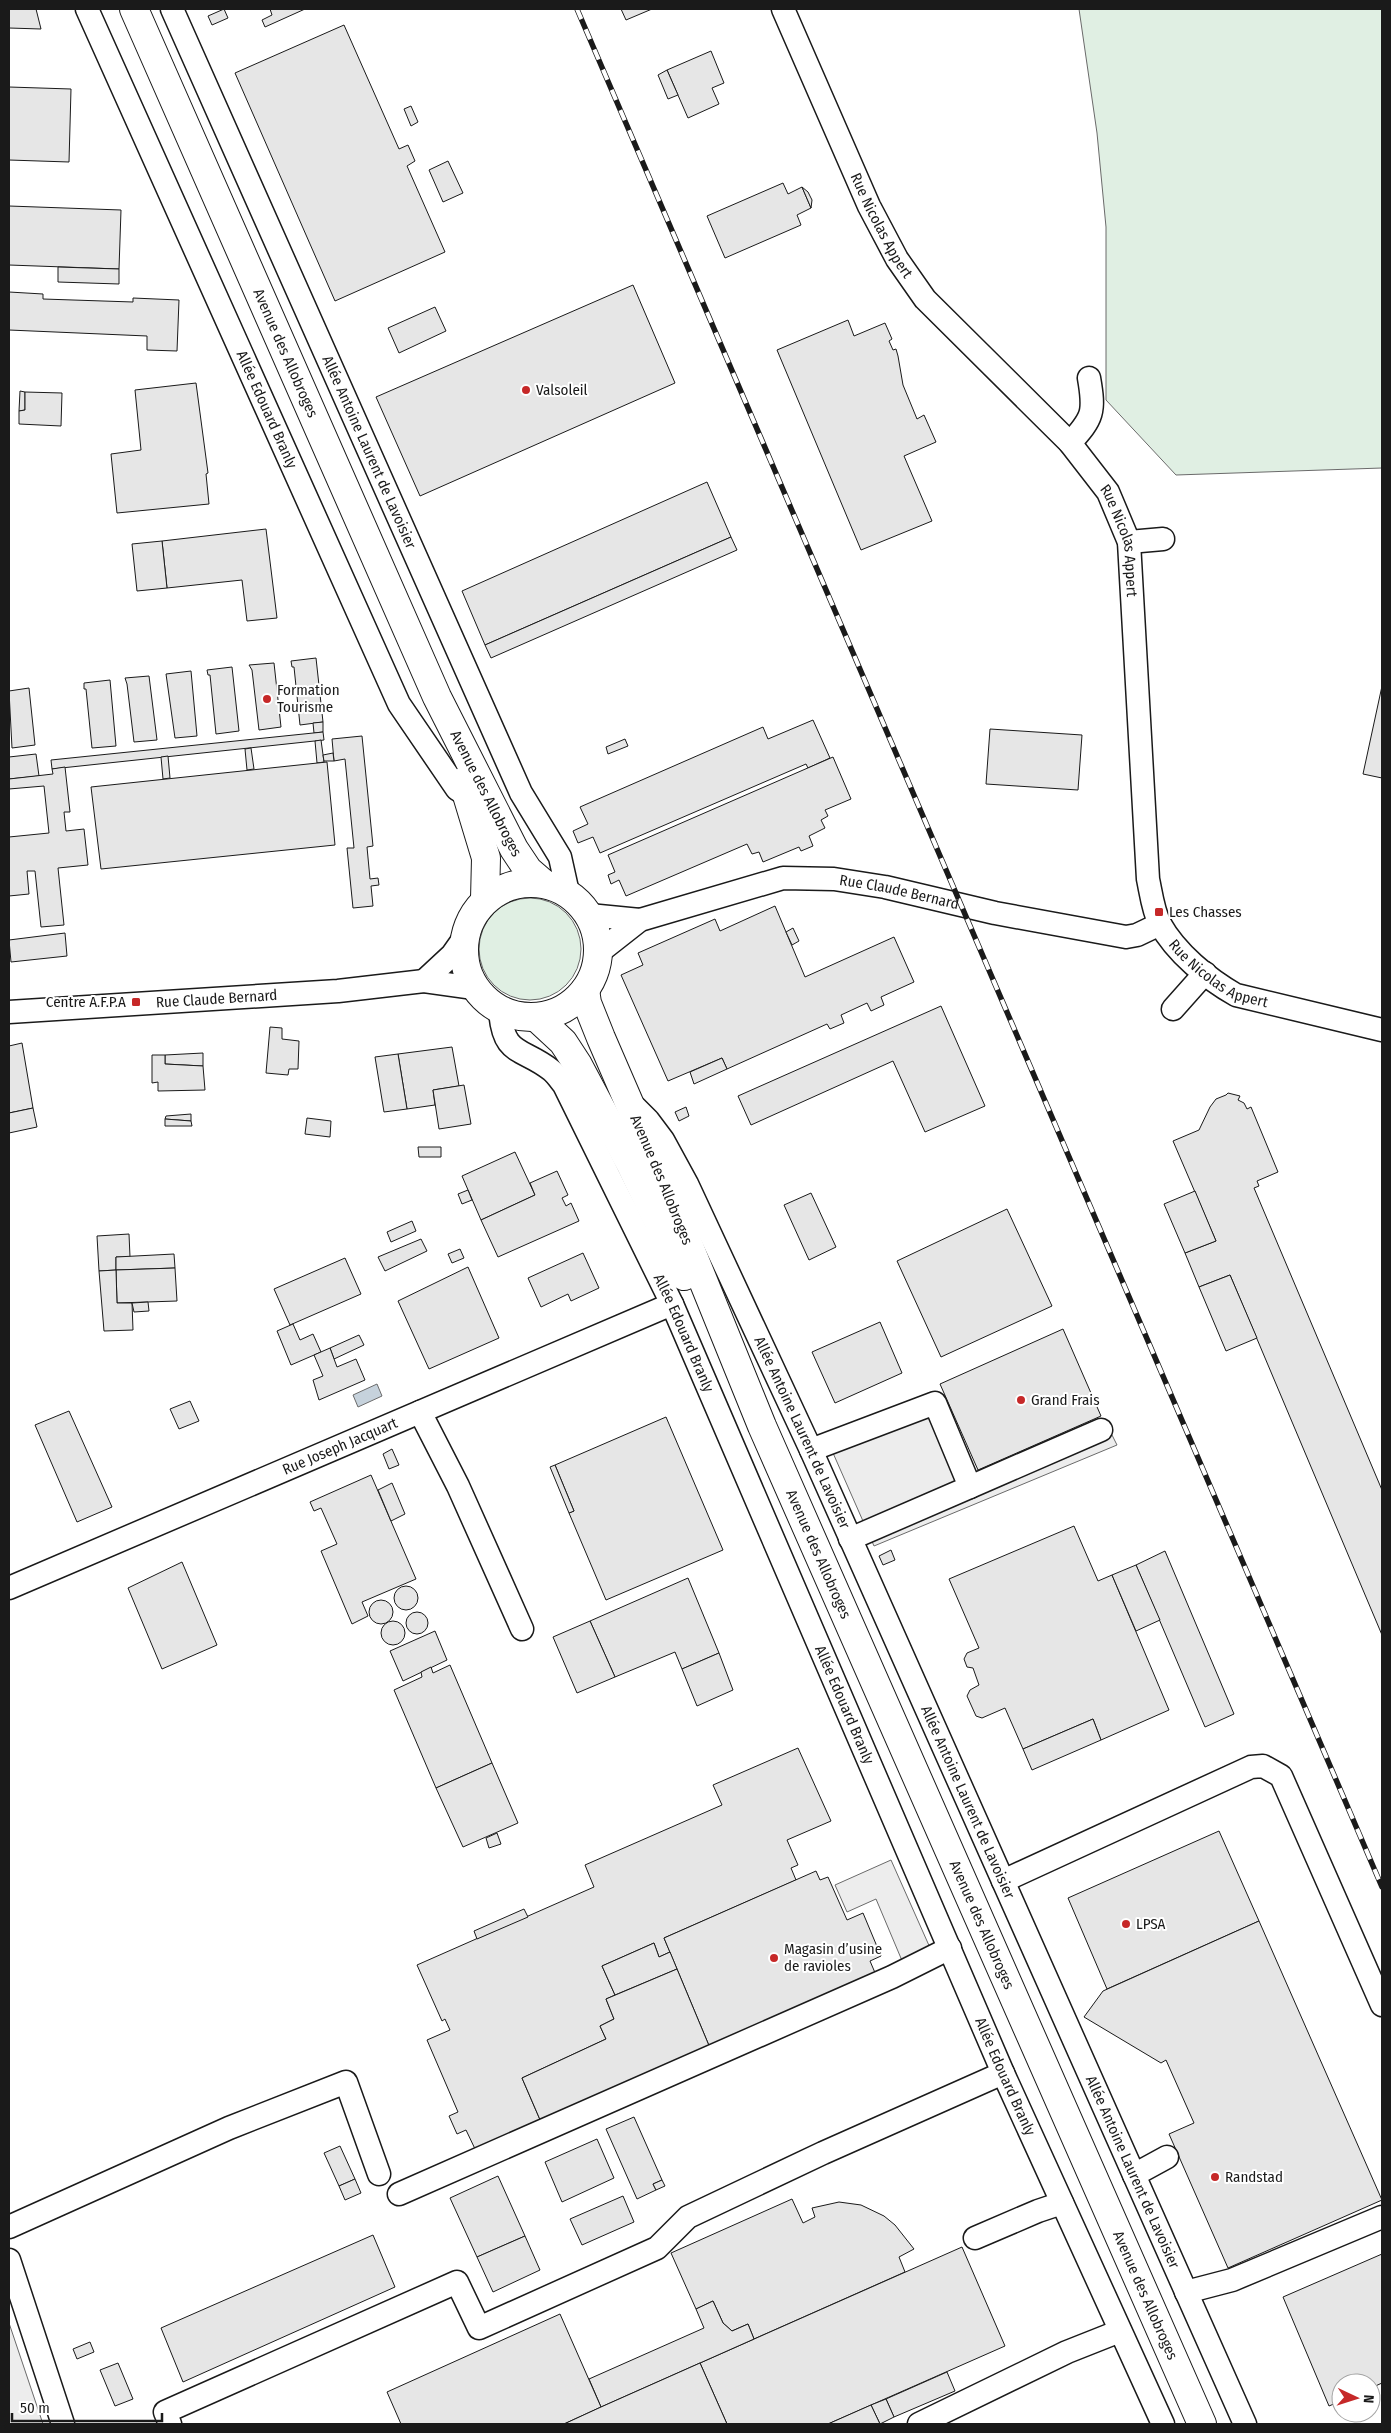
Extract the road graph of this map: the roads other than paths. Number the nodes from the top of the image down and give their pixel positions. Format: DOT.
graph roads {
  1 [pos="87,9"];
  2 [pos="134,9"];
  3 [pos="172,9"];
  4 [pos="785,10"];
  5 [pos="1089,378"];
  6 [pos="1070,443"];
  7 [pos="1163,539"];
  8 [pos="1129,542"];
  9 [pos="437,697"];
  10 [pos="467,795"];
  11 [pos="543,883"];
  12 [pos="568,893"];
  13 [pos="485,899"];
  14 [pos="589,915"];
  15 [pos="640,920"];
  16 [pos="1160,924"];
  17 [pos="464,938"];
  18 [pos="598,953"];
  19 [pos="1205,974"];
  20 [pos="424,981"];
  21 [pos="474,988"];
  22 [pos="585,990"];
  23 [pos="1173,1009"];
  24 [pos="500,1010"];
  25 [pos="9,1012"];
  26 [pos="536,1017"];
  27 [pos="1382,1030"];
  28 [pos="597,1101"];
  29 [pos="628,1101"];
  30 [pos="659,1172"];
  31 [pos="687,1184"];
  32 [pos="672,1304"];
  33 [pos="420,1412"];
  34 [pos="762,1426"];
  35 [pos="1101,1430"];
  36 [pos="811,1450"];
  37 [pos="970,1487"];
  38 [pos="850,1539"];
  39 [pos="9,1588"];
  40 [pos="522,1629"];
  41 [pos="1003,1881"];
  42 [pos="950,1948"];
  43 [pos="1382,2005"];
  44 [pos="1003,2073"];
  45 [pos="1167,2157"];
  46 [pos="379,2174"];
  47 [pos="1134,2175"];
  48 [pos="399,2194"];
  49 [pos="1062,2203"];
  50 [pos="1382,2218"];
  51 [pos="9,2227"];
  52 [pos="975,2238"];
  53 [pos="9,2260"];
  54 [pos="1186,2292"];
  55 [pos="1120,2331"];
  56 [pos="63,2424"];
  57 [pos="170,2424"];
  58 [pos="919,2424"];
  59 [pos="1163,2424"];
  60 [pos="1202,2424"];
  61 [pos="1245,2424"];
  1 -- 10 [label="street, Allée Edouard Branly"];
  2 -- 9 [label="main road, Avenue des Allobroges"];
  3 -- 12 [label="street, Allée Antoine Laurent de Lavoisier"];
  4 -- 6 [label="street, Rue Nicolas Appert"];
  5 -- 6 [label="street"];
  6 -- 8 [label="street, Rue Nicolas Appert"];
  7 -- 8 [label="street"];
  8 -- 16 [label="street, Rue Nicolas Appert"];
  9 -- 10 [label="main road, Avenue des Allobroges"];
  9 -- 11 [label="main road, Avenue des Allobroges"];
  10 -- 13 [label="main road, Avenue des Allobroges"];
  11 -- 12 [label="main road"];
  11 -- 13 [label="main road"];
  12 -- 14 [label="main road"];
  13 -- 17 [label="main road"];
  14 -- 15 [label="street, Rue Claude Bernard"];
  14 -- 18 [label="main road"];
  15 -- 16 [label="street, Rue Claude Bernard"];
  15 -- 18 [label="street, Rue Claude Bernard"];
  16 -- 19 [label="street, Rue Nicolas Appert"];
  17 -- 20 [label="street"];
  17 -- 21 [label="main road"];
  18 -- 22 [label="main road"];
  19 -- 23 [label="street"];
  19 -- 27 [label="street, Rue Nicolas Appert"];
  20 -- 21 [label="street, Rue Claude Bernard"];
  20 -- 25 [label="street, Rue Claude Bernard"];
  21 -- 24 [label="main road"];
  22 -- 26 [label="main road"];
  22 -- 29 [label="main road, Avenue des Allobroges"];
  24 -- 26 [label="main road"];
  24 -- 32 [label="street, Allée Edouard Branly"];
  26 -- 28 [label="main road, Avenue des Allobroges"];
  28 -- 30 [label="street"];
  28 -- 34 [label="main road, Avenue des Allobroges"];
  29 -- 30 [label="main road, Avenue des Allobroges"];
  29 -- 31 [label="street, Allée Antoine Laurent de Lavoisier"];
  30 -- 31 [label="street"];
  30 -- 34 [label="main road, Avenue des Allobroges"];
  31 -- 36 [label="street, Allée Antoine Laurent de Lavoisier"];
  32 -- 33 [label="street, Rue Joseph Jacquart"];
  32 -- 42 [label="street, Allée Edouard Branly"];
  33 -- 39 [label="street, Rue Joseph Jacquart"];
  33 -- 40 [label="street"];
  34 -- 60 [label="main road, Avenue des Allobroges"];
  35 -- 37 [label="street"];
  36 -- 37 [label="street"];
  36 -- 38 [label="street, Allée Antoine Laurent de Lavoisier"];
  37 -- 38 [label="street"];
  38 -- 41 [label="street, Allée Antoine Laurent de Lavoisier"];
  41 -- 43 [label="street"];
  41 -- 47 [label="street, Allée Antoine Laurent de Lavoisier"];
  42 -- 44 [label="street, Allée Edouard Branly"];
  42 -- 48 [label="street"];
  44 -- 49 [label="street, Allée Edouard Branly"];
  44 -- 57 [label="street"];
  45 -- 47 [label="street"];
  46 -- 51 [label="street"];
  47 -- 54 [label="street, Allée Antoine Laurent de Lavoisier"];
  49 -- 52 [label="street"];
  49 -- 55 [label="street, Allée Edouard Branly"];
  50 -- 54 [label="street"];
  53 -- 56 [label="street"];
  54 -- 61 [label="street, Allée Antoine Laurent de Lavoisier"];
  55 -- 58 [label="street"];
  55 -- 59 [label="street, Allée Edouard Branly"];
}
